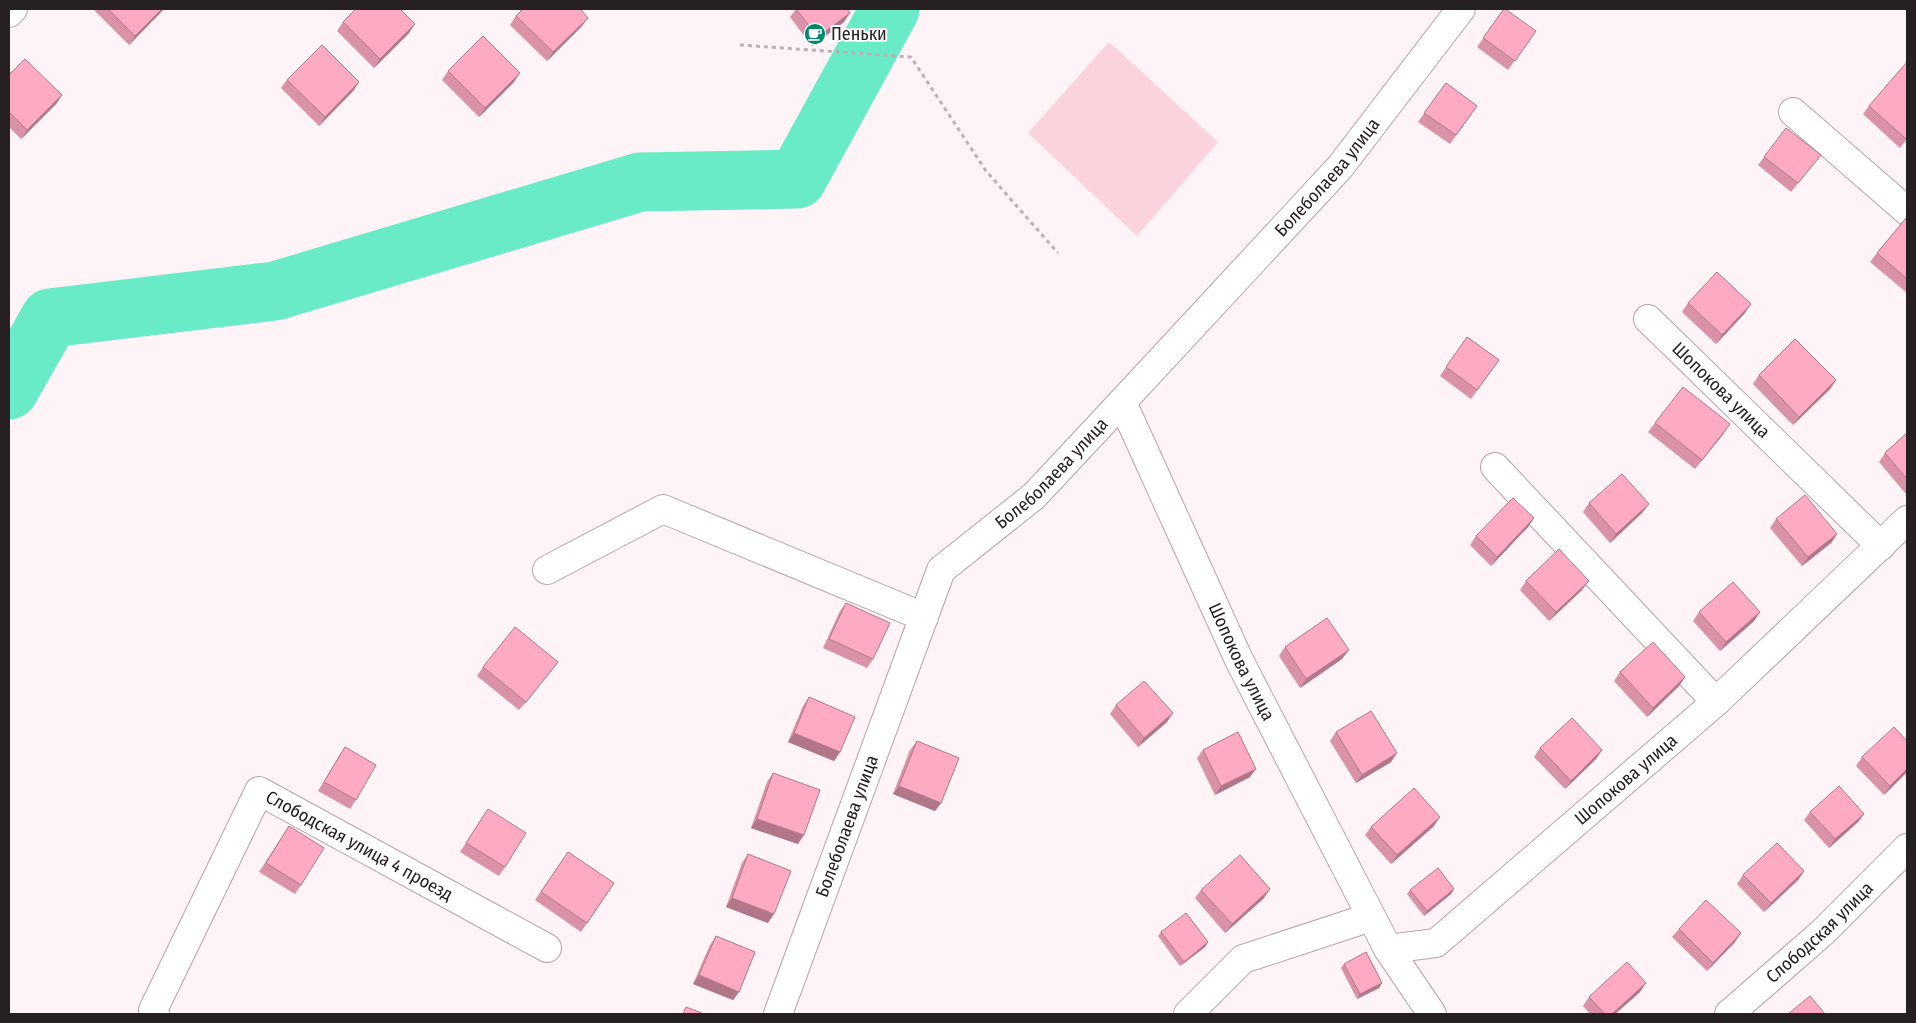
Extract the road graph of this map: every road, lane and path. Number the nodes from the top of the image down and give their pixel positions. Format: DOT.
graph roads {
  1 [pos="13,9"];
  2 [pos="1461,9"];
  3 [pos="9,14"];
  4 [pos="740,45"];
  5 [pos="1793,112"];
  6 [pos="1907,211"];
  7 [pos="1058,253"];
  8 [pos="1648,319"];
  9 [pos="1122,402"];
  10 [pos="1495,467"];
  11 [pos="1907,520"];
  12 [pos="1881,546"];
  13 [pos="547,570"];
  14 [pos="924,617"];
  15 [pos="1716,702"];
  16 [pos="1907,848"];
  17 [pos="1372,917"];
  18 [pos="547,948"];
  19 [pos="1388,949"];
  20 [pos="155,1014"];
  21 [pos="778,1014"];
  22 [pos="1188,1014"];
  23 [pos="1432,1014"];
  24 [pos="1729,1014"];
  1 -- 3 [label="street"];
  2 -- 9 [label="street, Болеболаева улица"];
  4 -- 7 [label="path"];
  5 -- 6 [label="street"];
  8 -- 12 [label="street, Шопокова улица"];
  9 -- 14 [label="street, Болеболаева улица"];
  9 -- 17 [label="street, Шопокова улица"];
  10 -- 15 [label="street"];
  11 -- 12 [label="street, Шопокова улица"];
  12 -- 15 [label="street, Шопокова улица"];
  13 -- 14 [label="street"];
  14 -- 21 [label="street, Болеболаева улица"];
  15 -- 19 [label="street, Шопокова улица"];
  16 -- 24 [label="street, Слободская улица"];
  17 -- 19 [label="street, Шопокова улица"];
  17 -- 22 [label="street"];
  18 -- 20 [label="street, Слободская улица 4 проезд"];
  19 -- 23 [label="street, Шопокова улица"];
}
